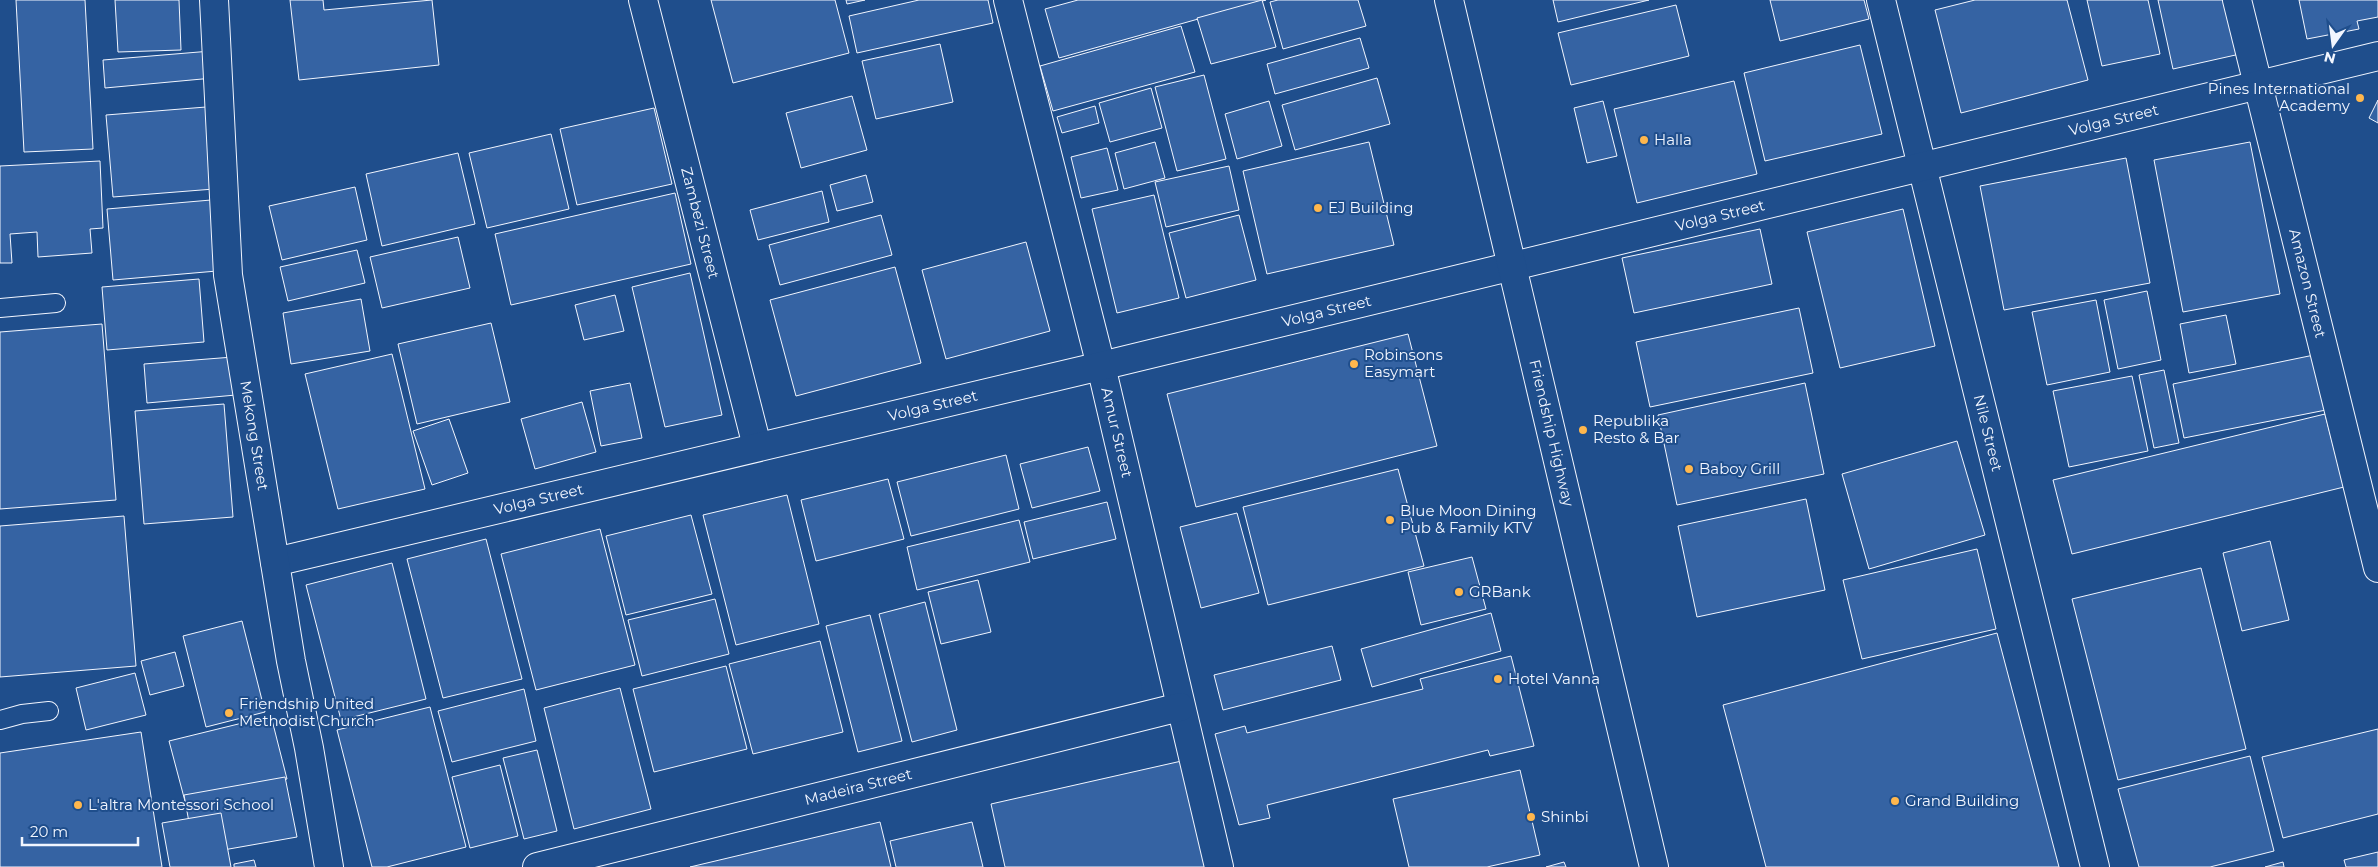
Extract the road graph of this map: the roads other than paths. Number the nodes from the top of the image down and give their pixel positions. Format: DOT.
graph roads {
  1 [pos="214,0"];
  2 [pos="642,0"];
  3 [pos="1008,0"];
  4 [pos="1449,0"];
  5 [pos="1881,0"];
  6 [pos="2238,0"];
  7 [pos="2378,56"];
  8 [pos="2258,84"];
  9 [pos="1923,168"];
  10 [pos="1511,267"];
  11 [pos="56,304"];
  12 [pos="0,308"];
  13 [pos="1101,366"];
  14 [pos="757,446"];
  15 [pos="275,562"];
  16 [pos="2378,568"];
  17 [pos="1180,707"];
  18 [pos="49,711"];
  19 [pos="0,720"];
  20 [pos="329,867"];
  21 [pos="537,867"];
  22 [pos="1219,867"];
  23 [pos="1654,867"];
  24 [pos="2095,867"];
  1 -- 15 [label="street, Mekong Street"];
  2 -- 14 [label="street, Zambezi Street"];
  3 -- 13 [label="street, Amur Street"];
  4 -- 10 [label="street, Friendship Highway"];
  5 -- 9 [label="street, Nile Street"];
  6 -- 8 [label="street, Amazon Street"];
  7 -- 8 [label="street, Volga Street"];
  8 -- 9 [label="street, Volga Street"];
  8 -- 16 [label="street, Amazon Street"];
  9 -- 10 [label="street, Volga Street"];
  9 -- 24 [label="street, Nile Street"];
  10 -- 13 [label="street, Volga Street"];
  10 -- 23 [label="street, Friendship Highway"];
  11 -- 12 [label="lane"];
  13 -- 14 [label="street, Volga Street"];
  13 -- 17 [label="street, Amur Street"];
  14 -- 15 [label="street, Volga Street"];
  15 -- 20 [label="street, Mekong Street"];
  17 -- 21 [label="street, Madeira Street"];
  17 -- 22 [label="street, Amur Street"];
  18 -- 19 [label="lane"];
}
